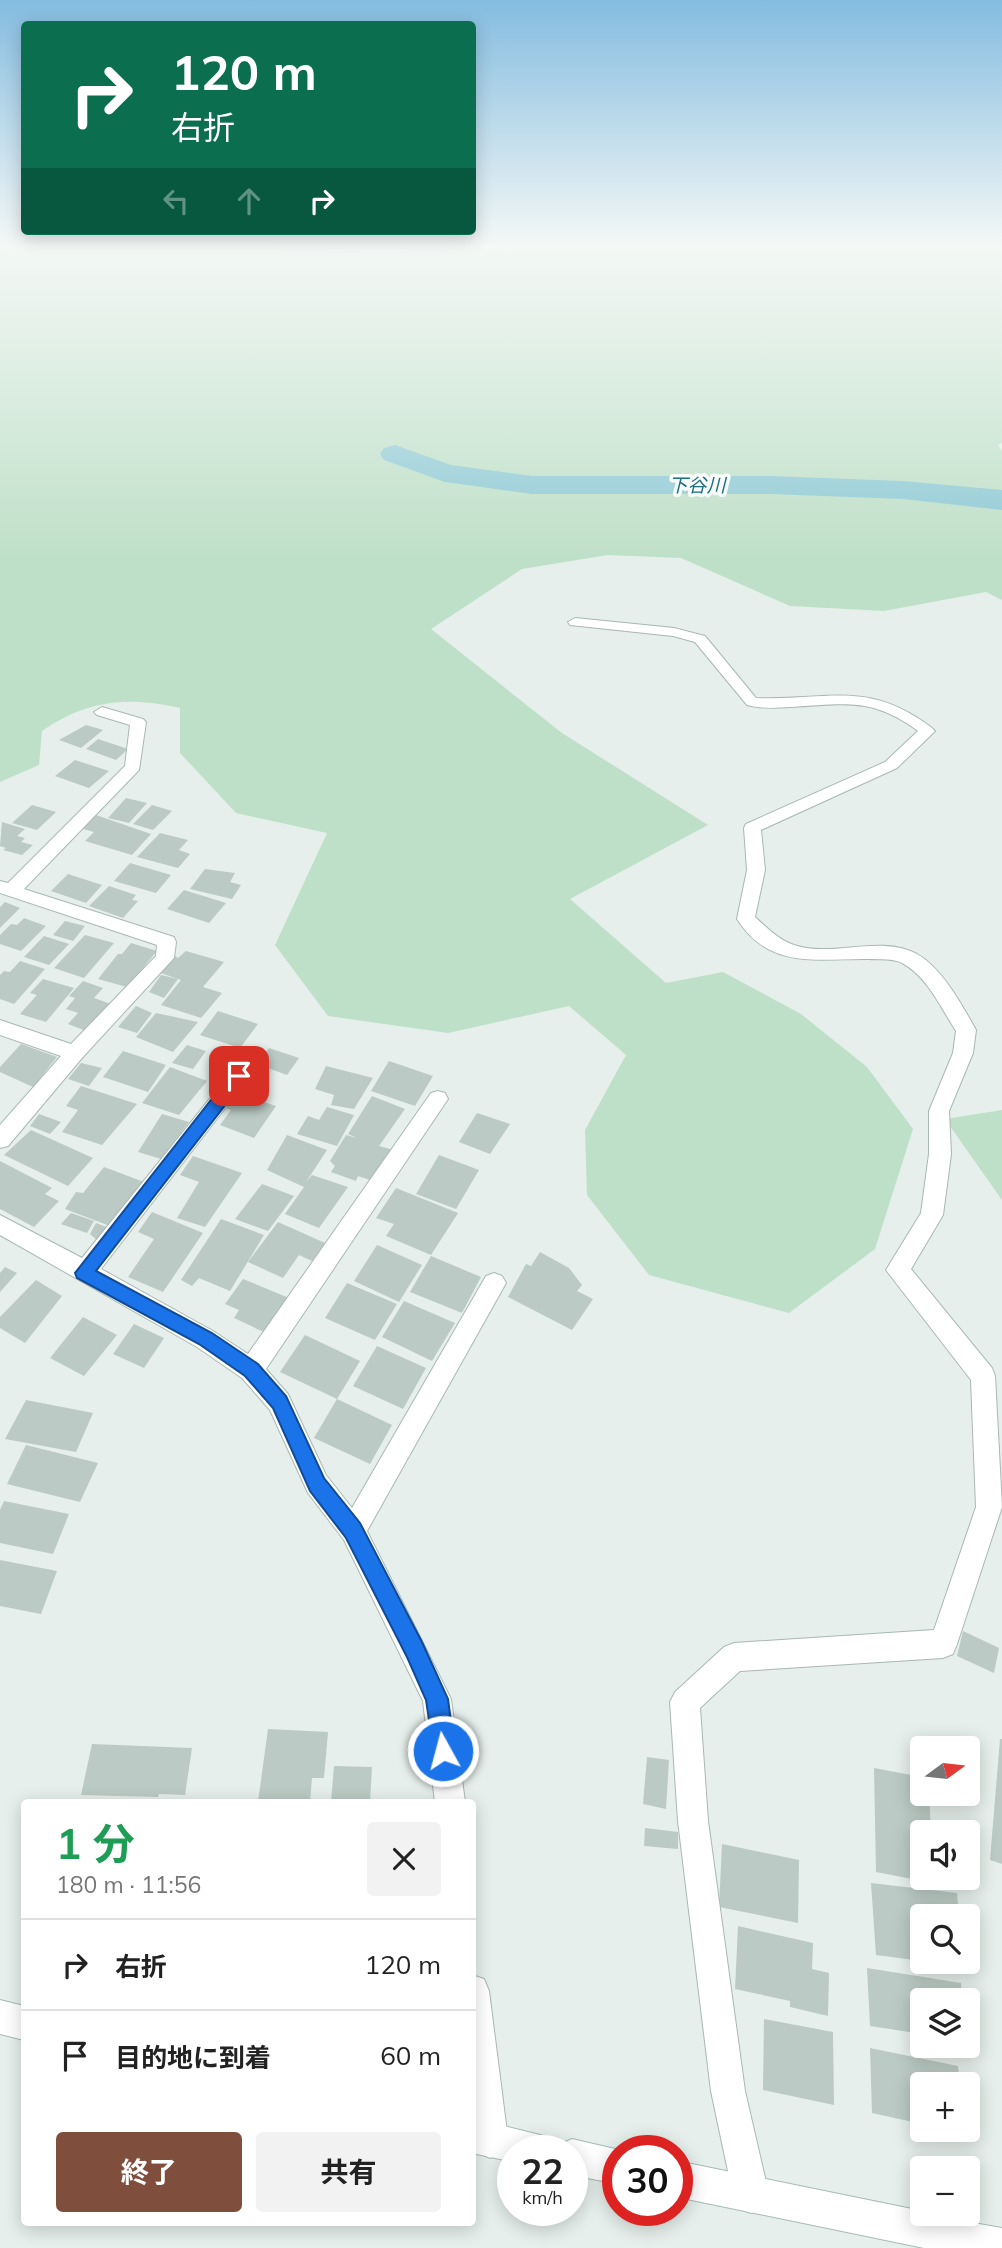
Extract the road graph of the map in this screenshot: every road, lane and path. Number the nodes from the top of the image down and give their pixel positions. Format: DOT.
graph roads {
  1 [pos="575,622"];
  2 [pos="102,712"];
  3 [pos="6,889"];
  4 [pos="0,1027"];
  5 [pos="75,1053"];
  6 [pos="239,1076"];
  7 [pos="438,1099"];
  8 [pos="0,1140"];
  9 [pos="0,1224"];
  10 [pos="84,1273"];
  11 [pos="494,1283"];
  12 [pos="251,1370"];
  13 [pos="353,1531"];
  14 [pos="450,1799"];
  15 [pos="0,2017"];
  16 [pos="21,2022"];
  17 [pos="476,2056"];
  18 [pos="481,2137"];
  19 [pos="693,2182"];
  20 [pos="751,2194"];
  21 [pos="1002,2246"];
  1 -- 20 [label="street"];
  2 -- 3 [label="street"];
  3 -- 5 [label="street"];
  4 -- 5 [label="street"];
  5 -- 8 [label="street"];
  6 -- 10 [label="street"];
  7 -- 12 [label="street"];
  9 -- 10 [label="street"];
  10 -- 12 [label="street"];
  11 -- 13 [label="street"];
  12 -- 13 [label="street"];
  13 -- 14 [label="street"];
  15 -- 16 [label="street"];
  17 -- 18 [label="street"];
  19 -- 20 [label="street"];
  20 -- 21 [label="street"];
}
